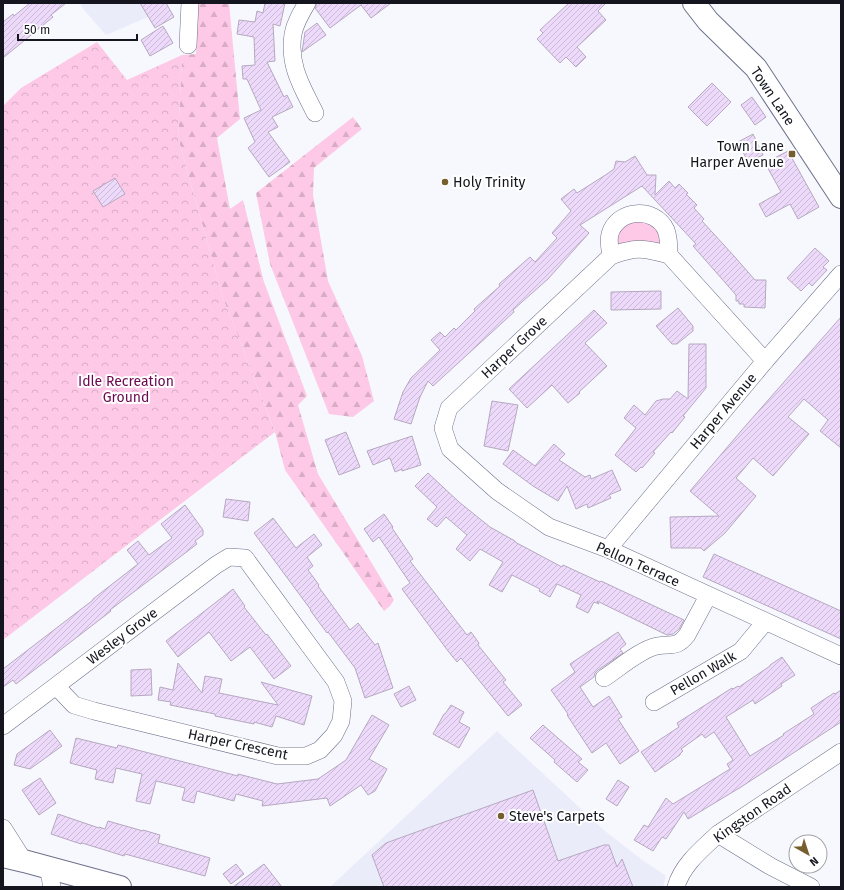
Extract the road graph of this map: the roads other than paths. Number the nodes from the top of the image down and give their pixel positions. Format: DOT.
graph roads {
  1 [pos="190,3"];
  2 [pos="307,3"];
  3 [pos="694,3"];
  4 [pos="188,44"];
  5 [pos="315,113"];
  6 [pos="841,197"];
  7 [pos="669,255"];
  8 [pos="611,256"];
  9 [pos="841,274"];
  10 [pos="765,361"];
  11 [pos="450,449"];
  12 [pos="608,549"];
  13 [pos="245,558"];
  14 [pos="708,596"];
  15 [pos="765,622"];
  16 [pos="841,656"];
  17 [pos="604,678"];
  18 [pos="56,686"];
  19 [pos="654,702"];
  20 [pos="3,726"];
  21 [pos="841,752"];
  22 [pos="3,828"];
  23 [pos="718,834"];
  24 [pos="3,856"];
  25 [pos="24,861"];
  26 [pos="50,877"];
  27 [pos="120,887"];
  28 [pos="676,887"];
  29 [pos="811,887"];
  1 -- 4 [label="street"];
  2 -- 5 [label="street"];
  3 -- 6 [label="street, Town Lane"];
  7 -- 8 [label="street, Harper Grove"];
  7 -- 8 [label="street"];
  7 -- 10 [label="street"];
  8 -- 11 [label="street, Harper Grove"];
  9 -- 10 [label="street, Harper Avenue"];
  10 -- 12 [label="street, Harper Avenue"];
  11 -- 12 [label="street, Pellon Terrace"];
  12 -- 14 [label="street, Pellon Terrace"];
  13 -- 18 [label="street, Wesley Grove"];
  13 -- 18 [label="street, Harper Crescent"];
  14 -- 15 [label="street, Pellon Terrace"];
  14 -- 17 [label="street"];
  15 -- 16 [label="street, Pellon Terrace"];
  15 -- 19 [label="street, Pellon Walk"];
  18 -- 20 [label="street, Wesley Grove"];
  21 -- 23 [label="street, Kingston Road"];
  22 -- 25 [label="street"];
  23 -- 28 [label="street, Kingston Road"];
  23 -- 29 [label="street"];
  24 -- 25 [label="street"];
  25 -- 26 [label="street"];
  26 -- 27 [label="street"];
}
